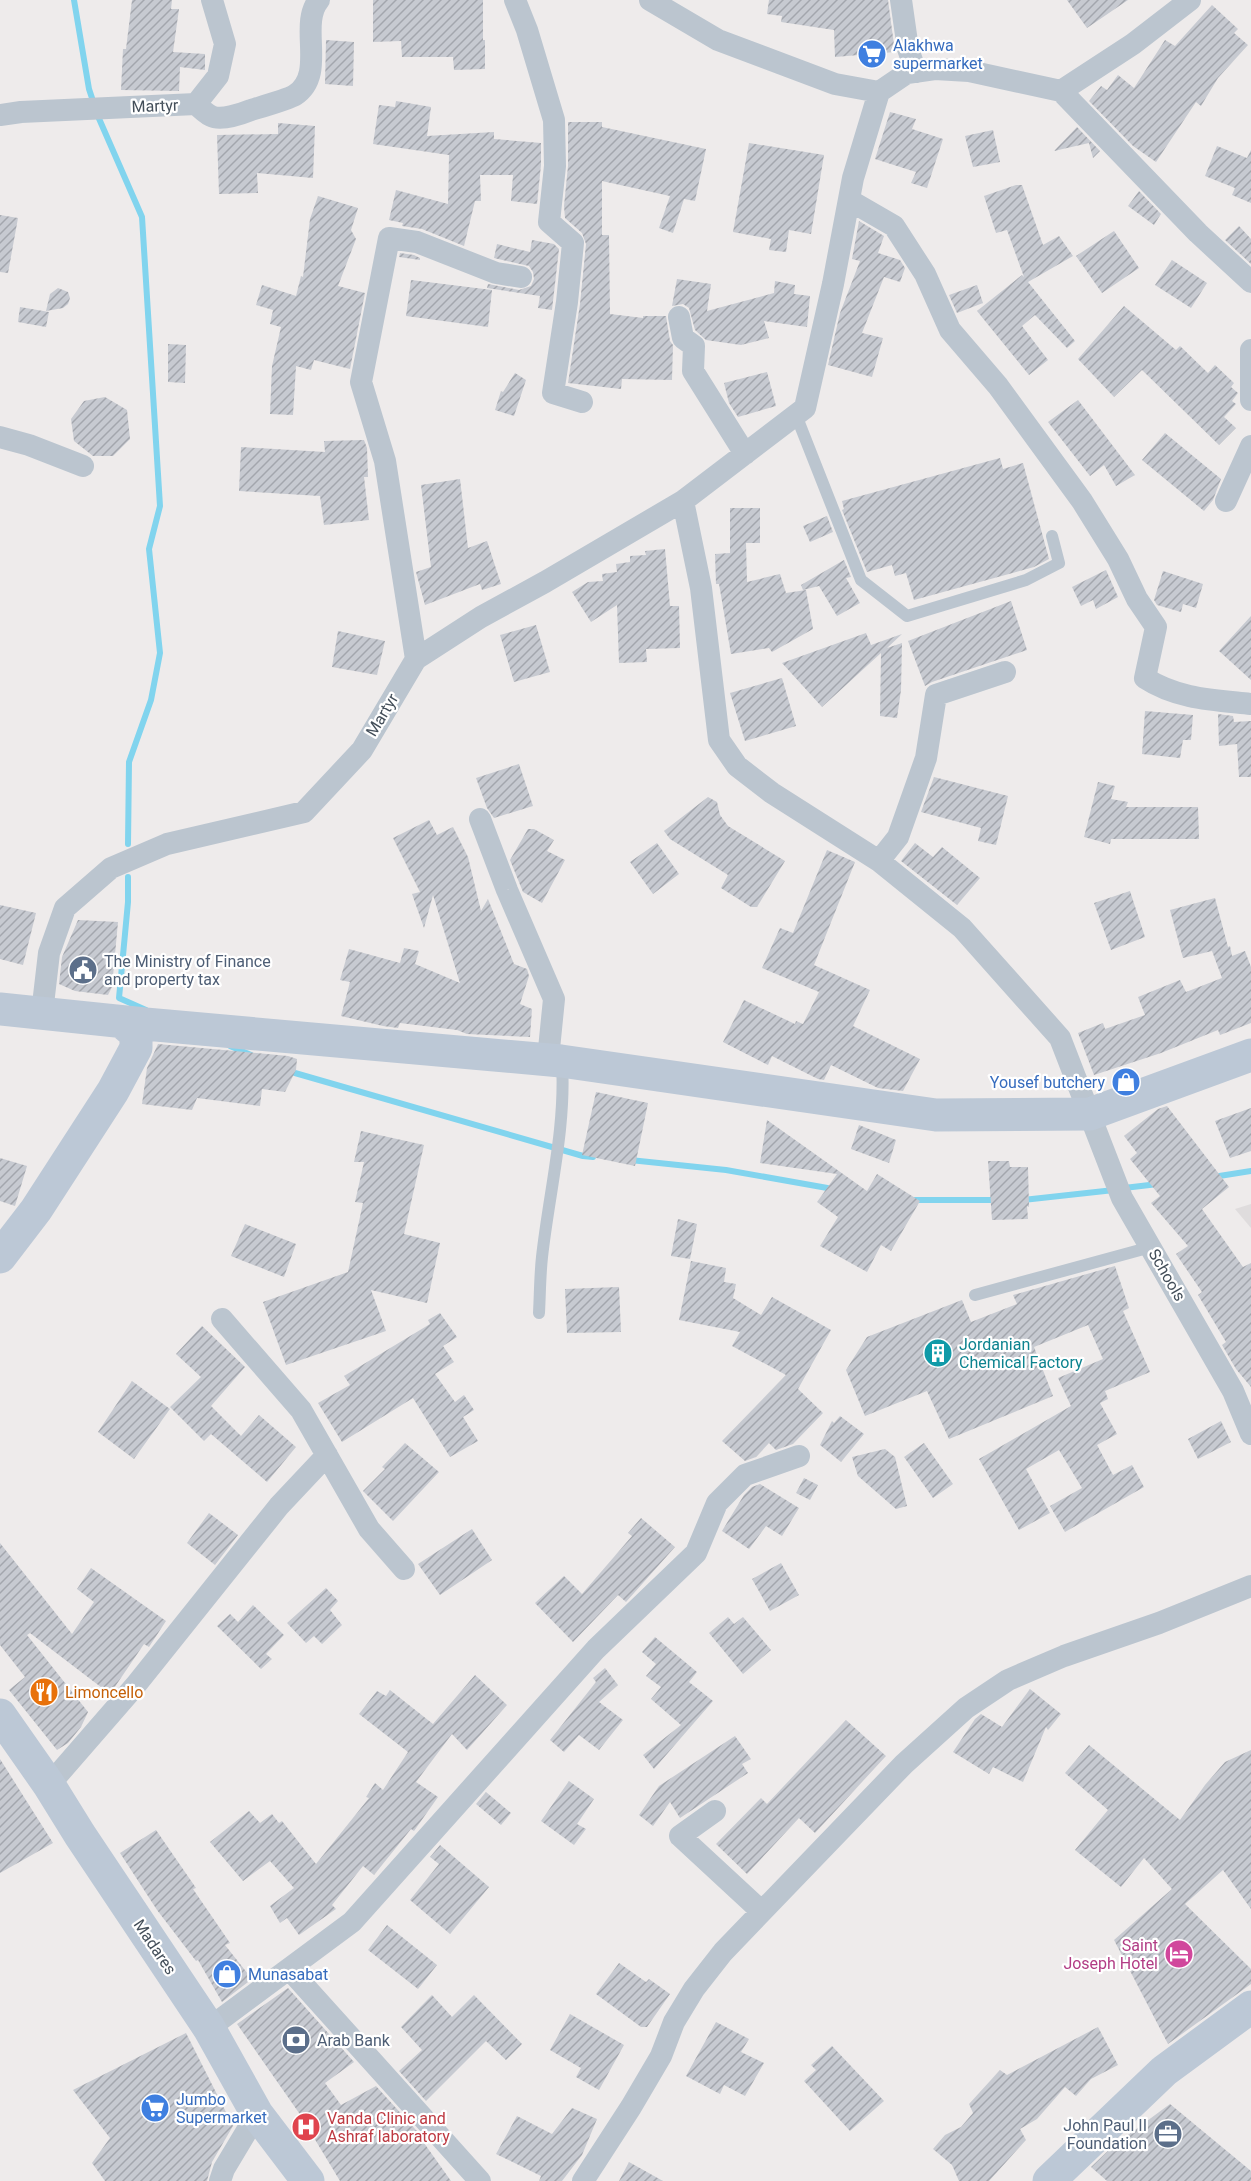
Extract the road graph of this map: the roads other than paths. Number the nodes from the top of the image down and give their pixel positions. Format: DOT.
graph roads {
  1 [pos="212,0"];
  2 [pos="319,0"];
  3 [pos="515,0"];
  4 [pos="650,0"];
  5 [pos="901,0"];
  6 [pos="1190,0"];
  7 [pos="916,72"];
  8 [pos="1061,90"];
  9 [pos="879,92"];
  10 [pos="196,104"];
  11 [pos="0,115"];
  12 [pos="849,200"];
  13 [pos="521,277"];
  14 [pos="1251,282"];
  15 [pos="679,317"];
  16 [pos="1251,350"];
  17 [pos="1251,400"];
  18 [pos="582,402"];
  19 [pos="796,415"];
  20 [pos="0,437"];
  21 [pos="1251,446"];
  22 [pos="745,454"];
  23 [pos="83,466"];
  24 [pos="683,501"];
  25 [pos="1226,501"];
  26 [pos="1052,536"];
  27 [pos="416,659"];
  28 [pos="1005,672"];
  29 [pos="1251,704"];
  30 [pos="480,819"];
  31 [pos="879,861"];
  32 [pos="0,1009"];
  33 [pos="42,1013"];
  34 [pos="75,1017"];
  35 [pos="129,1035"];
  36 [pos="1251,1055"];
  37 [pos="555,1060"];
  38 [pos="1090,1114"];
  39 [pos="92,1120"];
  40 [pos="1151,1247"];
  41 [pos="0,1257"];
  42 [pos="975,1295"];
  43 [pos="539,1313"];
  44 [pos="222,1319"];
  45 [pos="1251,1434"];
  46 [pos="327,1455"];
  47 [pos="799,1456"];
  48 [pos="404,1569"];
  49 [pos="1251,1586"];
  50 [pos="0,1715"];
  51 [pos="49,1785"];
  52 [pos="715,1810"];
  53 [pos="761,1911"];
  54 [pos="290,1970"];
  55 [pos="1251,2007"];
  56 [pos="209,2028"];
  57 [pos="257,2114"];
  58 [pos="220,2181"];
  59 [pos="308,2181"];
  60 [pos="480,2181"];
  61 [pos="582,2181"];
  62 [pos="1049,2181"];
  1 -- 10 [label="street, Martyr"];
  2 -- 10 [label="street"];
  3 -- 18 [label="street"];
  4 -- 9 [label="street"];
  5 -- 7 [label="street"];
  6 -- 8 [label="street"];
  7 -- 8 [label="street"];
  7 -- 9 [label="street"];
  8 -- 14 [label="street"];
  9 -- 12 [label="street"];
  10 -- 11 [label="street, Martyr"];
  12 -- 19 [label="street"];
  12 -- 29 [label="street"];
  13 -- 27 [label="street"];
  15 -- 22 [label="street"];
  16 -- 17 [label="street"];
  19 -- 22 [label="street"];
  19 -- 26 [label="lane"];
  20 -- 23 [label="street"];
  21 -- 25 [label="street"];
  22 -- 24 [label="street"];
  24 -- 27 [label="street"];
  24 -- 31 [label="street, Schools"];
  27 -- 33 [label="street, Martyr"];
  28 -- 31 [label="street"];
  30 -- 37 [label="street"];
  31 -- 38 [label="street, Schools"];
  32 -- 33 [label="street"];
  33 -- 34 [label="street"];
  34 -- 35 [label="street"];
  34 -- 39 [label="street"];
  35 -- 37 [label="street"];
  35 -- 39 [label="street"];
  36 -- 38 [label="street"];
  37 -- 38 [label="street"];
  37 -- 43 [label="lane"];
  38 -- 40 [label="street, Schools"];
  39 -- 41 [label="street"];
  40 -- 42 [label="lane"];
  40 -- 45 [label="street, Schools"];
  44 -- 46 [label="street"];
  46 -- 48 [label="street"];
  46 -- 51 [label="street"];
  47 -- 54 [label="street"];
  49 -- 53 [label="street"];
  50 -- 51 [label="street, Madares"];
  51 -- 56 [label="street, Madares"];
  52 -- 53 [label="street"];
  53 -- 61 [label="street"];
  54 -- 56 [label="street"];
  54 -- 60 [label="street"];
  55 -- 62 [label="street"];
  56 -- 57 [label="street, Madares"];
  57 -- 58 [label="street"];
  57 -- 59 [label="street, Madares"];
}
